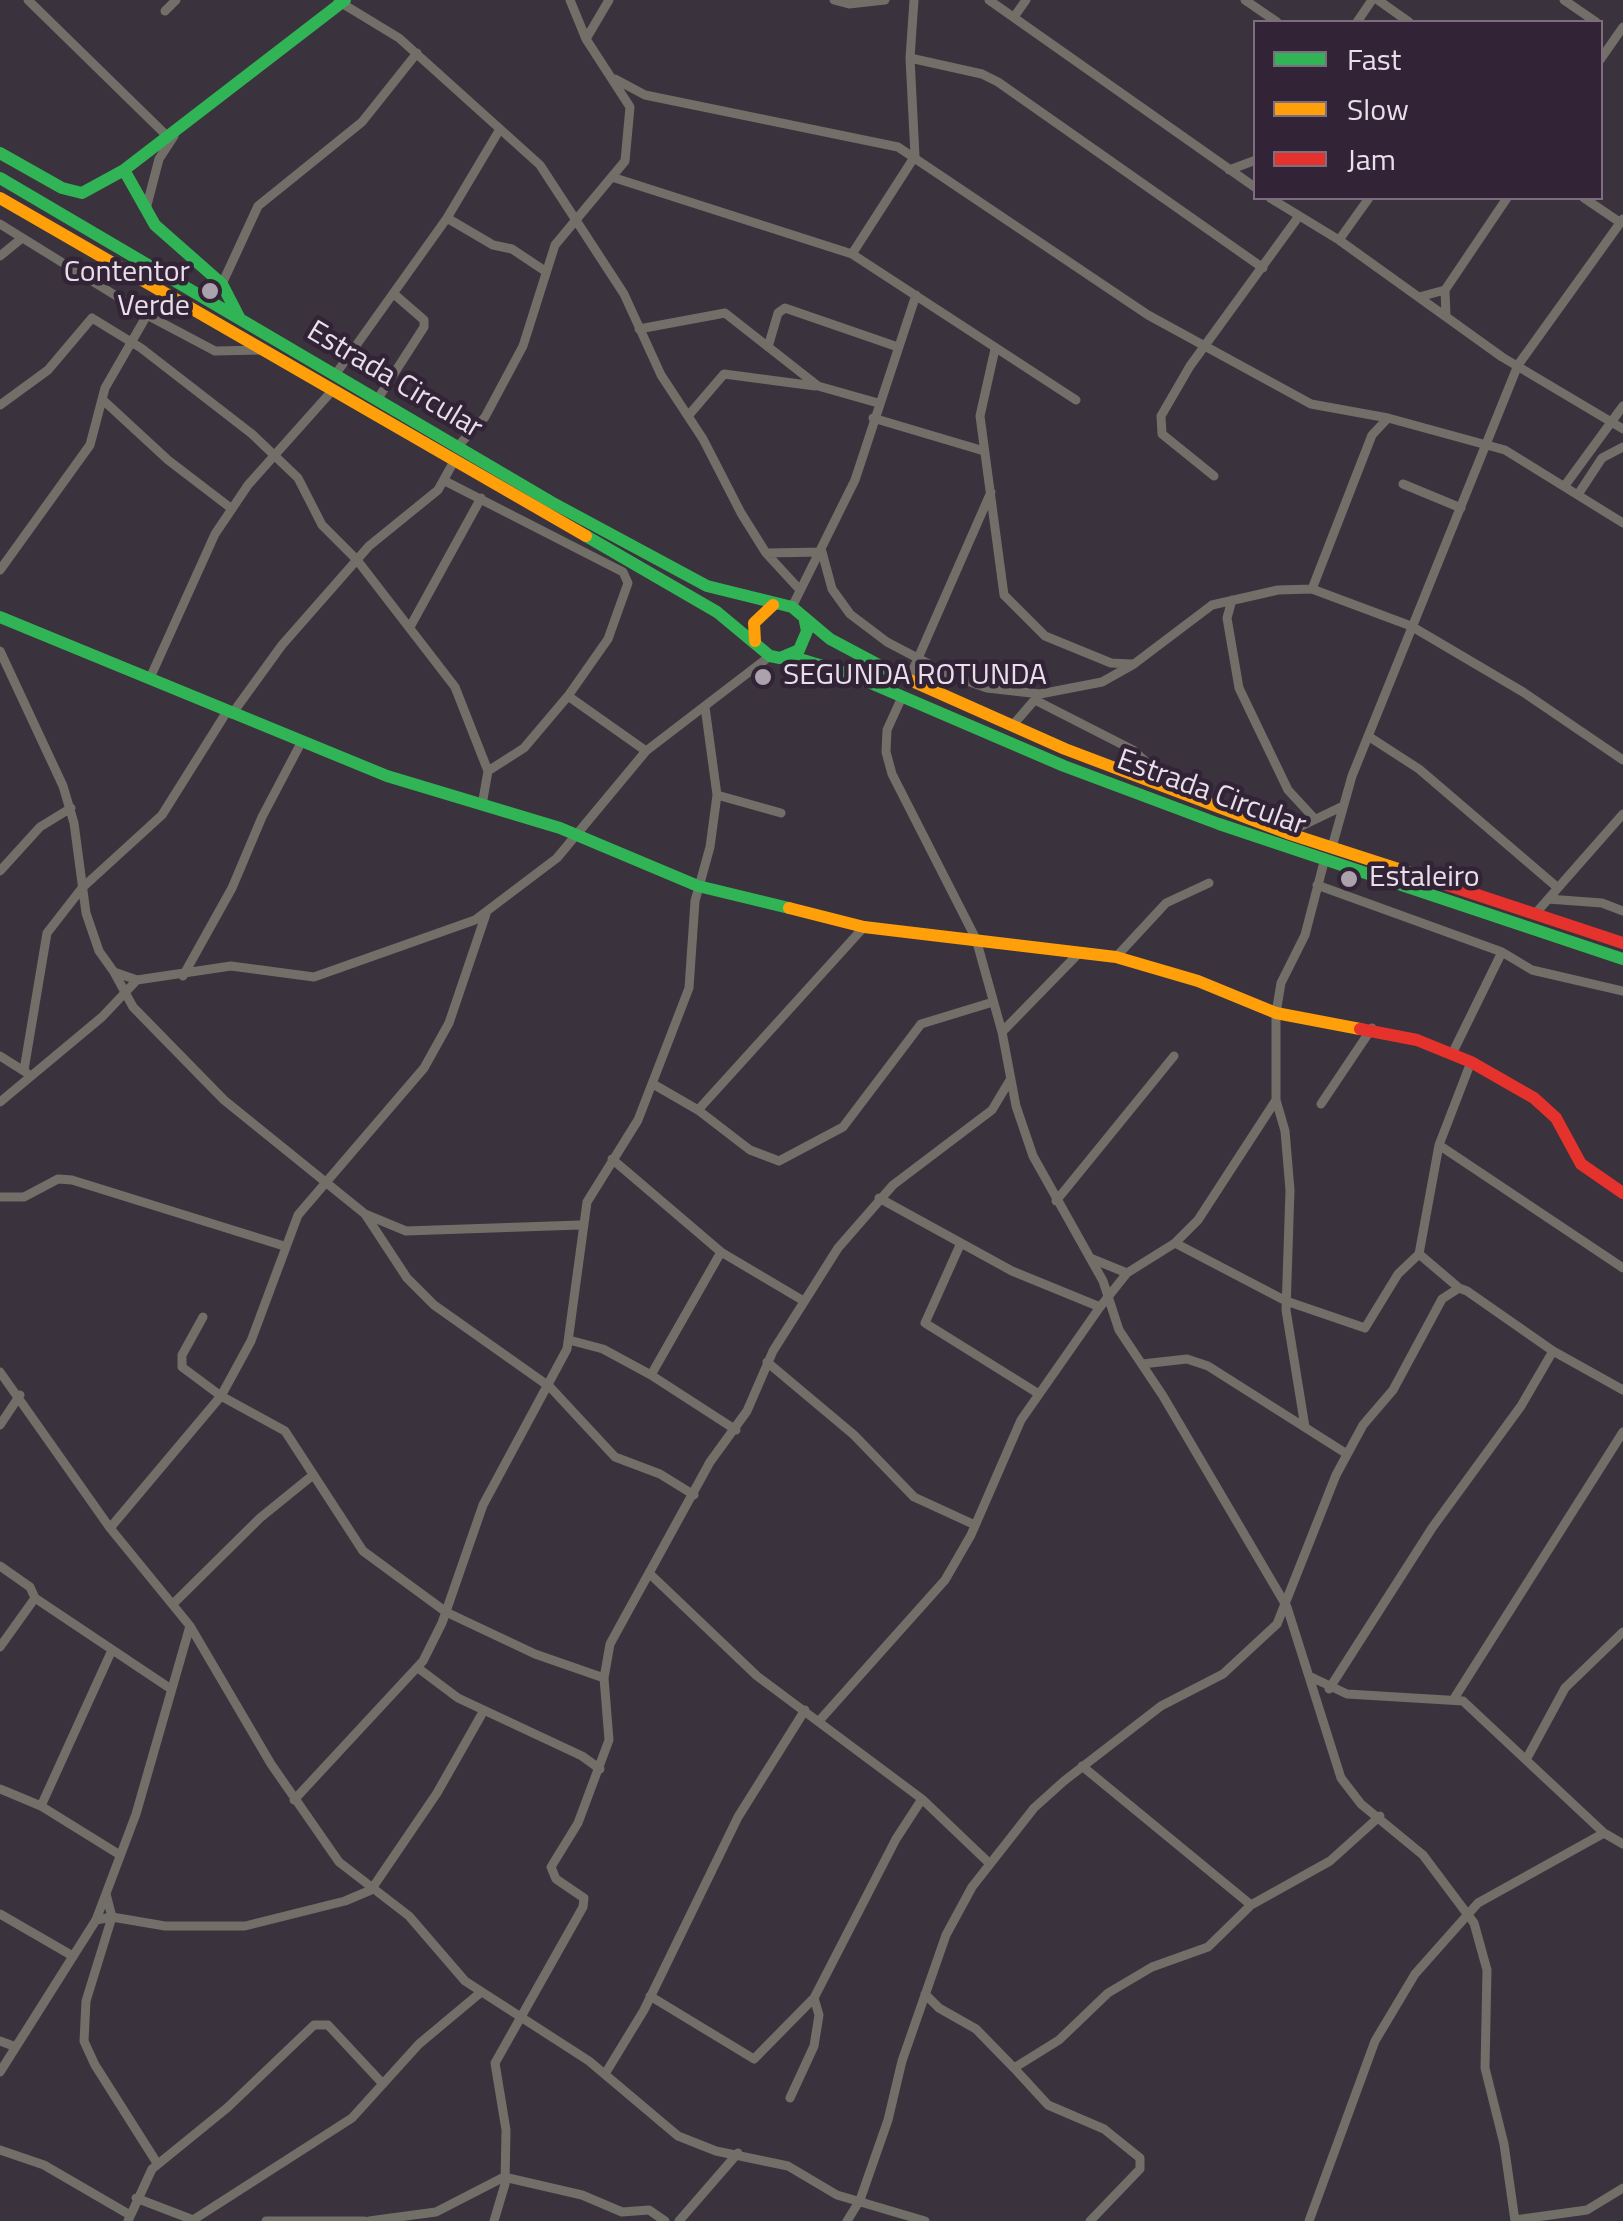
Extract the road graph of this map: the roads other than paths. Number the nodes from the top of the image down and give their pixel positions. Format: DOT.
graph roads {
  1 [pos="28,0"];
  2 [pos="176,0"];
  3 [pos="570,0"];
  4 [pos="609,0"];
  5 [pos="834,0"];
  6 [pos="885,0"];
  7 [pos="914,0"];
  8 [pos="989,0"];
  9 [pos="1026,0"];
  10 [pos="1375,0"];
  11 [pos="1564,0"];
  12 [pos="340,1"];
  13 [pos="1247,1"];
  14 [pos="40,4"];
  15 [pos="165,11"];
  16 [pos="1014,17"];
  17 [pos="1274,20"];
  18 [pos="1359,20"];
  19 [pos="1406,20"];
  20 [pos="1592,20"];
  21 [pos="1623,27"];
  22 [pos="1603,28"];
  23 [pos="1616,37"];
  24 [pos="586,40"];
  25 [pos="417,53"];
  26 [pos="1603,56"];
  27 [pos="910,58"];
  28 [pos="615,79"];
  29 [pos="645,95"];
  30 [pos="630,107"];
  31 [pos="182,125"];
  32 [pos="500,129"];
  33 [pos="166,135"];
  34 [pos="0,153"];
  35 [pos="915,156"];
  36 [pos="1253,162"];
  37 [pos="124,170"];
  38 [pos="1229,170"];
  39 [pos="0,178"];
  40 [pos="615,178"];
  41 [pos="1253,186"];
  42 [pos="0,198"];
  43 [pos="1273,200"];
  44 [pos="1368,200"];
  45 [pos="1505,200"];
  46 [pos="1587,200"];
  47 [pos="146,212"];
  48 [pos="1299,216"];
  49 [pos="574,217"];
  50 [pos="447,218"];
  51 [pos="1622,221"];
  52 [pos="0,224"];
  53 [pos="22,238"];
  54 [pos="1340,240"];
  55 [pos="852,254"];
  56 [pos="0,256"];
  57 [pos="1263,268"];
  58 [pos="545,271"];
  59 [pos="222,284"];
  60 [pos="1445,290"];
  61 [pos="394,294"];
  62 [pos="916,295"];
  63 [pos="1419,297"];
  64 [pos="147,315"];
  65 [pos="1446,316"];
  66 [pos="240,319"];
  67 [pos="639,329"];
  68 [pos="131,341"];
  69 [pos="896,346"];
  70 [pos="768,347"];
  71 [pos="1206,348"];
  72 [pos="995,349"];
  73 [pos="262,350"];
  74 [pos="1518,365"];
  75 [pos="335,375"];
  76 [pos="818,386"];
  77 [pos="331,392"];
  78 [pos="102,400"];
  79 [pos="377,400"];
  80 [pos="1076,400"];
  81 [pos="0,404"];
  82 [pos="878,404"];
  83 [pos="1623,406"];
  84 [pos="1362,413"];
  85 [pos="688,416"];
  86 [pos="873,418"];
  87 [pos="1388,418"];
  88 [pos="1613,420"];
  89 [pos="1623,429"];
  90 [pos="475,431"];
  91 [pos="1372,434"];
  92 [pos="1485,444"];
  93 [pos="457,447"];
  94 [pos="1623,447"];
  95 [pos="984,451"];
  96 [pos="278,456"];
  97 [pos="476,458"];
  98 [pos="453,463"];
  99 [pos="1214,476"];
  100 [pos="446,481"];
  101 [pos="1403,484"];
  102 [pos="1566,484"];
  103 [pos="991,492"];
  104 [pos="1579,492"];
  105 [pos="481,498"];
  106 [pos="1461,508"];
  107 [pos="232,509"];
  108 [pos="1623,523"];
  109 [pos="822,552"];
  110 [pos="766,553"];
  111 [pos="358,560"];
  112 [pos="0,570"];
  113 [pos="1312,589"];
  114 [pos="800,590"];
  115 [pos="1232,600"];
  116 [pos="774,605"];
  117 [pos="792,608"];
  118 [pos="0,617"];
  119 [pos="804,621"];
  120 [pos="1412,626"];
  121 [pos="410,627"];
  122 [pos="755,641"];
  123 [pos="0,651"];
  124 [pos="770,656"];
  125 [pos="790,656"];
  126 [pos="917,659"];
  127 [pos="1134,664"];
  128 [pos="150,678"];
  129 [pos="908,681"];
  130 [pos="568,696"];
  131 [pos="902,697"];
  132 [pos="1037,697"];
  133 [pos="705,707"];
  134 [pos="229,714"];
  135 [pos="1012,726"];
  136 [pos="1368,736"];
  137 [pos="302,741"];
  138 [pos="646,751"];
  139 [pos="1623,760"];
  140 [pos="488,771"];
  141 [pos="1179,792"];
  142 [pos="717,794"];
  143 [pos="482,805"];
  144 [pos="70,808"];
  145 [pos="1341,808"];
  146 [pos="781,813"];
  147 [pos="1623,814"];
  148 [pos="1313,817"];
  149 [pos="1287,832"];
  150 [pos="578,836"];
  151 [pos="1332,847"];
  152 [pos="1324,862"];
  153 [pos="0,872"];
  154 [pos="1209,883"];
  155 [pos="1317,885"];
  156 [pos="698,886"];
  157 [pos="82,888"];
  158 [pos="1558,888"];
  159 [pos="1548,899"];
  160 [pos="1623,911"];
  161 [pos="487,912"];
  162 [pos="1534,914"];
  163 [pos="864,927"];
  164 [pos="976,939"];
  165 [pos="1623,944"];
  166 [pos="1082,950"];
  167 [pos="1502,952"];
  168 [pos="1116,956"];
  169 [pos="1623,959"];
  170 [pos="114,972"];
  171 [pos="184,976"];
  172 [pos="137,980"];
  173 [pos="1623,992"];
  174 [pos="123,996"];
  175 [pos="993,1002"];
  176 [pos="1276,1013"];
  177 [pos="1372,1028"];
  178 [pos="1002,1032"];
  179 [pos="1452,1054"];
  180 [pos="0,1056"];
  181 [pos="1174,1056"];
  182 [pos="1471,1062"];
  183 [pos="26,1072"];
  184 [pos="1010,1080"];
  185 [pos="652,1084"];
  186 [pos="1276,1100"];
  187 [pos="0,1102"];
  188 [pos="1321,1104"];
  189 [pos="1016,1106"];
  190 [pos="698,1110"];
  191 [pos="992,1110"];
  192 [pos="1440,1145"];
  193 [pos="612,1159"];
  194 [pos="326,1180"];
  195 [pos="893,1185"];
  196 [pos="1623,1193"];
  197 [pos="0,1197"];
  198 [pos="879,1198"];
  199 [pos="1056,1202"];
  200 [pos="897,1207"];
  201 [pos="364,1214"];
  202 [pos="580,1225"];
  203 [pos="1174,1242"];
  204 [pos="960,1244"];
  205 [pos="284,1246"];
  206 [pos="721,1252"];
  207 [pos="1419,1254"];
  208 [pos="1090,1258"];
  209 [pos="1623,1268"];
  210 [pos="1127,1273"];
  211 [pos="1459,1288"];
  212 [pos="802,1300"];
  213 [pos="1286,1301"];
  214 [pos="1104,1303"];
  215 [pos="203,1317"];
  216 [pos="569,1340"];
  217 [pos="1553,1351"];
  218 [pos="767,1362"];
  219 [pos="1142,1364"];
  220 [pos="0,1372"];
  221 [pos="652,1375"];
  222 [pos="550,1387"];
  223 [pos="1623,1390"];
  224 [pos="20,1394"];
  225 [pos="1039,1394"];
  226 [pos="221,1396"];
  227 [pos="0,1426"];
  228 [pos="1305,1427"];
  229 [pos="736,1430"];
  230 [pos="1623,1432"];
  231 [pos="1346,1454"];
  232 [pos="313,1475"];
  233 [pos="694,1495"];
  234 [pos="975,1525"];
  235 [pos="110,1528"];
  236 [pos="0,1566"];
  237 [pos="650,1574"];
  238 [pos="35,1598"];
  239 [pos="174,1603"];
  240 [pos="1287,1607"];
  241 [pos="446,1612"];
  242 [pos="190,1626"];
  243 [pos="1623,1632"];
  244 [pos="0,1647"];
  245 [pos="112,1650"];
  246 [pos="418,1668"];
  247 [pos="1312,1677"];
  248 [pos="604,1678"];
  249 [pos="171,1689"];
  250 [pos="1329,1689"];
  251 [pos="1455,1697"];
  252 [pos="805,1710"];
  253 [pos="483,1712"];
  254 [pos="819,1720"];
  255 [pos="1526,1758"];
  256 [pos="1082,1766"];
  257 [pos="600,1769"];
  258 [pos="0,1788"];
  259 [pos="294,1800"];
  260 [pos="922,1800"];
  261 [pos="41,1806"];
  262 [pos="1380,1816"];
  263 [pos="1604,1834"];
  264 [pos="1623,1844"];
  265 [pos="120,1855"];
  266 [pos="989,1862"];
  267 [pos="371,1890"];
  268 [pos="106,1894"];
  269 [pos="1251,1905"];
  270 [pos="0,1914"];
  271 [pos="1468,1914"];
  272 [pos="112,1917"];
  273 [pos="96,1920"];
  274 [pos="70,1956"];
  275 [pos="480,1993"];
  276 [pos="925,1994"];
  277 [pos="650,1996"];
  278 [pos="814,1998"];
  279 [pos="520,2020"];
  280 [pos="0,2041"];
  281 [pos="16,2048"];
  282 [pos="1014,2068"];
  283 [pos="0,2072"];
  284 [pos="605,2074"];
  285 [pos="383,2084"];
  286 [pos="790,2098"];
  287 [pos="0,2150"];
  288 [pos="738,2152"];
  289 [pos="157,2163"];
  290 [pos="504,2177"];
  291 [pos="1623,2188"];
  292 [pos="136,2198"];
  293 [pos="860,2200"];
  294 [pos="129,2218"];
  295 [pos="194,2220"];
  296 [pos="1515,2220"];
  297 [pos="266,2221"];
  298 [pos="367,2221"];
  299 [pos="494,2221"];
  300 [pos="665,2221"];
  301 [pos="679,2221"];
  302 [pos="847,2221"];
  303 [pos="925,2221"];
  304 [pos="1090,2221"];
  305 [pos="1309,2221"];
  1 -- 14 [label="street"];
  2 -- 15 [label="street"];
  3 -- 24 [label="street"];
  4 -- 24 [label="street"];
  5 -- 6 [label="street"];
  7 -- 27 [label="street"];
  8 -- 16 [label="street"];
  9 -- 16 [label="street"];
  10 -- 18 [label="street"];
  10 -- 19 [label="street"];
  11 -- 20 [label="street"];
  12 -- 25 [label="street"];
  12 -- 31 [label="main road"];
  13 -- 17 [label="street"];
  14 -- 33 [label="street"];
  16 -- 38 [label="street"];
  21 -- 23 [label="street"];
  22 -- 23 [label="street"];
  23 -- 26 [label="street"];
  24 -- 28 [label="street"];
  25 -- 32 [label="street"];
  25 -- 59 [label="street"];
  27 -- 35 [label="street"];
  27 -- 57 [label="street"];
  28 -- 29 [label="street"];
  28 -- 30 [label="street"];
  29 -- 30 [label="street"];
  29 -- 35 [label="street"];
  30 -- 40 [label="street"];
  31 -- 33 [label="main road"];
  31 -- 47 [label="street"];
  32 -- 49 [label="street"];
  32 -- 50 [label="street"];
  33 -- 37 [label="main road"];
  34 -- 37 [label="main road"];
  35 -- 55 [label="street"];
  35 -- 71 [label="street"];
  36 -- 38 [label="street"];
  37 -- 47 [label="main road"];
  38 -- 41 [label="street"];
  39 -- 66 [label="main road, Estrada Circular"];
  40 -- 49 [label="street"];
  40 -- 55 [label="street"];
  42 -- 73 [label="main road, Estrada Circular"];
  43 -- 48 [label="street"];
  44 -- 54 [label="street"];
  45 -- 60 [label="street"];
  46 -- 51 [label="street"];
  47 -- 59 [label="main road"];
  48 -- 54 [label="street"];
  48 -- 57 [label="street"];
  49 -- 58 [label="street"];
  49 -- 67 [label="street"];
  50 -- 58 [label="street"];
  50 -- 61 [label="street"];
  51 -- 74 [label="street"];
  52 -- 53 [label="street"];
  53 -- 56 [label="street"];
  53 -- 64 [label="street"];
  54 -- 63 [label="street"];
  55 -- 62 [label="street"];
  57 -- 71 [label="street"];
  58 -- 90 [label="street"];
  59 -- 66 [label="main road"];
  60 -- 63 [label="street"];
  60 -- 65 [label="street"];
  61 -- 75 [label="street"];
  61 -- 79 [label="street"];
  62 -- 69 [label="street"];
  62 -- 72 [label="street"];
  63 -- 65 [label="street"];
  64 -- 68 [label="street"];
  64 -- 73 [label="street"];
  65 -- 74 [label="street"];
  66 -- 75 [label="main road, Estrada Circular"];
  67 -- 70 [label="street"];
  67 -- 85 [label="street"];
  68 -- 78 [label="street"];
  68 -- 81 [label="street"];
  68 -- 96 [label="street"];
  69 -- 70 [label="street"];
  69 -- 82 [label="street"];
  70 -- 76 [label="street"];
  71 -- 84 [label="street"];
  71 -- 99 [label="street"];
  72 -- 80 [label="street"];
  72 -- 95 [label="street"];
  73 -- 77 [label="main road, Estrada Circular"];
  74 -- 88 [label="street"];
  74 -- 92 [label="street"];
  75 -- 79 [label="main road, Estrada Circular"];
  76 -- 82 [label="street"];
  76 -- 85 [label="street"];
  77 -- 96 [label="street"];
  77 -- 98 [label="main road, Estrada Circular"];
  78 -- 107 [label="street"];
  78 -- 112 [label="street"];
  79 -- 93 [label="main road, Estrada Circular"];
  82 -- 86 [label="street"];
  83 -- 88 [label="street"];
  84 -- 87 [label="street"];
  84 -- 91 [label="street"];
  85 -- 110 [label="street"];
  86 -- 95 [label="street"];
  86 -- 109 [label="street"];
  87 -- 91 [label="street"];
  87 -- 92 [label="street"];
  88 -- 89 [label="street"];
  88 -- 102 [label="street"];
  90 -- 93 [label="street"];
  90 -- 97 [label="street"];
  91 -- 113 [label="street"];
  92 -- 102 [label="street"];
  92 -- 106 [label="street"];
  93 -- 97 [label="main road, Estrada Circular"];
  94 -- 104 [label="street"];
  95 -- 103 [label="street"];
  96 -- 107 [label="street"];
  96 -- 111 [label="street"];
  97 -- 116 [label="main road, Estrada Circular"];
  98 -- 100 [label="street"];
  98 -- 122 [label="main road, Estrada Circular"];
  100 -- 105 [label="street"];
  100 -- 111 [label="street"];
  101 -- 106 [label="street"];
  102 -- 104 [label="street"];
  103 -- 126 [label="street"];
  103 -- 127 [label="street"];
  104 -- 108 [label="street"];
  105 -- 121 [label="street"];
  105 -- 130 [label="street"];
  106 -- 120 [label="street"];
  107 -- 128 [label="street"];
  109 -- 110 [label="street"];
  109 -- 114 [label="street"];
  109 -- 126 [label="street"];
  110 -- 114 [label="street"];
  111 -- 121 [label="street"];
  111 -- 134 [label="street"];
  113 -- 115 [label="street"];
  113 -- 120 [label="street"];
  114 -- 117 [label="street"];
  115 -- 127 [label="street"];
  115 -- 148 [label="street"];
  116 -- 117 [label="main road"];
  116 -- 122 [label="main road"];
  117 -- 119 [label="main road"];
  118 -- 128 [label="main road"];
  119 -- 125 [label="main road"];
  119 -- 129 [label="main road, Estrada Circular"];
  120 -- 136 [label="street"];
  120 -- 139 [label="street"];
  121 -- 140 [label="street"];
  122 -- 124 [label="main road"];
  123 -- 144 [label="street"];
  124 -- 125 [label="main road"];
  124 -- 133 [label="street"];
  125 -- 131 [label="main road, Estrada Circular"];
  126 -- 129 [label="street"];
  126 -- 132 [label="street"];
  127 -- 132 [label="street"];
  128 -- 134 [label="main road"];
  129 -- 135 [label="main road, Estrada Circular"];
  130 -- 138 [label="street"];
  130 -- 140 [label="street"];
  131 -- 152 [label="main road, Estrada Circular"];
  131 -- 164 [label="street"];
  132 -- 135 [label="street"];
  132 -- 141 [label="street"];
  133 -- 138 [label="street"];
  133 -- 142 [label="street"];
  134 -- 137 [label="main road"];
  134 -- 157 [label="street"];
  135 -- 141 [label="main road, Estrada Circular"];
  136 -- 145 [label="street"];
  136 -- 158 [label="street"];
  137 -- 143 [label="main road"];
  137 -- 171 [label="street"];
  138 -- 150 [label="street"];
  140 -- 143 [label="street"];
  141 -- 149 [label="main road, Estrada Circular"];
  142 -- 146 [label="street"];
  142 -- 156 [label="street"];
  143 -- 150 [label="main road"];
  144 -- 153 [label="street"];
  144 -- 157 [label="street"];
  145 -- 148 [label="street"];
  145 -- 151 [label="street"];
  147 -- 158 [label="street"];
  148 -- 149 [label="street"];
  149 -- 151 [label="main road, Estrada Circular"];
  150 -- 156 [label="main road"];
  150 -- 161 [label="street"];
  151 -- 162 [label="main road, Estrada Circular"];
  152 -- 155 [label="street"];
  152 -- 169 [label="main road, Estrada Circular"];
  154 -- 168 [label="street"];
  155 -- 167 [label="street"];
  155 -- 176 [label="street"];
  156 -- 163 [label="main road"];
  156 -- 185 [label="street"];
  157 -- 170 [label="street"];
  157 -- 183 [label="street"];
  158 -- 159 [label="street"];
  159 -- 160 [label="street"];
  159 -- 162 [label="street"];
  161 -- 171 [label="street"];
  161 -- 194 [label="street"];
  162 -- 165 [label="main road, Estrada Circular"];
  163 -- 164 [label="main road"];
  163 -- 190 [label="street"];
  164 -- 166 [label="main road"];
  164 -- 175 [label="street"];
  166 -- 168 [label="main road"];
  166 -- 178 [label="street"];
  167 -- 173 [label="street"];
  167 -- 179 [label="street"];
  168 -- 176 [label="main road"];
  170 -- 172 [label="street"];
  170 -- 174 [label="street"];
  171 -- 172 [label="street"];
  172 -- 174 [label="street"];
  174 -- 183 [label="street"];
  174 -- 194 [label="street"];
  175 -- 178 [label="street"];
  175 -- 190 [label="street"];
  176 -- 177 [label="main road"];
  176 -- 186 [label="street"];
  177 -- 179 [label="main road"];
  177 -- 188 [label="street"];
  178 -- 184 [label="street"];
  179 -- 182 [label="main road"];
  180 -- 183 [label="street"];
  181 -- 199 [label="street"];
  182 -- 192 [label="street"];
  182 -- 196 [label="main road"];
  183 -- 187 [label="street"];
  184 -- 189 [label="street"];
  184 -- 191 [label="street"];
  185 -- 190 [label="street"];
  185 -- 193 [label="street"];
  186 -- 203 [label="street"];
  186 -- 213 [label="street"];
  189 -- 191 [label="street"];
  189 -- 199 [label="street"];
  191 -- 195 [label="street"];
  192 -- 207 [label="street"];
  192 -- 209 [label="street"];
  193 -- 202 [label="street"];
  193 -- 206 [label="street"];
  194 -- 201 [label="street"];
  194 -- 205 [label="street"];
  195 -- 198 [label="street"];
  195 -- 200 [label="street"];
  197 -- 205 [label="street"];
  198 -- 200 [label="street"];
  198 -- 212 [label="street"];
  199 -- 208 [label="street"];
  200 -- 204 [label="street"];
  201 -- 202 [label="street"];
  201 -- 222 [label="street"];
  202 -- 216 [label="street"];
  203 -- 210 [label="street"];
  203 -- 213 [label="street"];
  204 -- 214 [label="street"];
  204 -- 225 [label="street"];
  205 -- 226 [label="street"];
  206 -- 212 [label="street"];
  206 -- 221 [label="street"];
  207 -- 211 [label="street"];
  207 -- 213 [label="street"];
  208 -- 210 [label="street"];
  208 -- 214 [label="street"];
  210 -- 214 [label="street"];
  211 -- 217 [label="street"];
  211 -- 231 [label="street"];
  212 -- 218 [label="street"];
  213 -- 228 [label="street"];
  214 -- 219 [label="street"];
  214 -- 225 [label="street"];
  215 -- 226 [label="street"];
  216 -- 221 [label="street"];
  216 -- 222 [label="street"];
  217 -- 223 [label="street"];
  217 -- 250 [label="street"];
  218 -- 229 [label="street"];
  218 -- 234 [label="street"];
  219 -- 228 [label="street"];
  219 -- 240 [label="street"];
  220 -- 224 [label="street"];
  221 -- 229 [label="street"];
  222 -- 233 [label="street"];
  222 -- 241 [label="street"];
  224 -- 227 [label="street"];
  224 -- 235 [label="street"];
  225 -- 234 [label="street"];
  226 -- 232 [label="street"];
  226 -- 235 [label="street"];
  228 -- 231 [label="street"];
  229 -- 233 [label="street"];
  230 -- 251 [label="street"];
  231 -- 240 [label="street"];
  232 -- 239 [label="street"];
  232 -- 241 [label="street"];
  233 -- 237 [label="street"];
  234 -- 254 [label="street"];
  235 -- 239 [label="street"];
  236 -- 238 [label="street"];
  237 -- 248 [label="street"];
  237 -- 252 [label="street"];
  238 -- 244 [label="street"];
  238 -- 245 [label="street"];
  239 -- 242 [label="street"];
  240 -- 247 [label="street"];
  240 -- 256 [label="street"];
  241 -- 246 [label="street"];
  241 -- 248 [label="street"];
  242 -- 249 [label="street"];
  242 -- 259 [label="street"];
  243 -- 255 [label="street"];
  245 -- 249 [label="street"];
  245 -- 261 [label="street"];
  246 -- 253 [label="street"];
  246 -- 259 [label="street"];
  247 -- 250 [label="street"];
  247 -- 262 [label="street"];
  248 -- 257 [label="street"];
  249 -- 265 [label="street"];
  250 -- 251 [label="street"];
  251 -- 255 [label="street"];
  252 -- 254 [label="street"];
  252 -- 277 [label="street"];
  253 -- 257 [label="street"];
  253 -- 267 [label="street"];
  254 -- 260 [label="street"];
  255 -- 263 [label="street"];
  256 -- 266 [label="street"];
  256 -- 269 [label="street"];
  257 -- 279 [label="street"];
  258 -- 261 [label="street"];
  259 -- 267 [label="street"];
  260 -- 266 [label="street"];
  260 -- 278 [label="street"];
  261 -- 265 [label="street"];
  262 -- 269 [label="street"];
  262 -- 271 [label="street"];
  263 -- 264 [label="street"];
  263 -- 271 [label="street"];
  265 -- 268 [label="street"];
  266 -- 276 [label="street"];
  267 -- 272 [label="street"];
  267 -- 275 [label="street"];
  268 -- 272 [label="street"];
  268 -- 273 [label="street"];
  269 -- 282 [label="street"];
  270 -- 274 [label="street"];
  271 -- 296 [label="street"];
  271 -- 305 [label="street"];
  272 -- 273 [label="street"];
  272 -- 289 [label="street"];
  273 -- 274 [label="street"];
  274 -- 281 [label="street"];
  275 -- 279 [label="street"];
  275 -- 285 [label="street"];
  276 -- 282 [label="street"];
  276 -- 293 [label="street"];
  277 -- 278 [label="street"];
  277 -- 284 [label="street"];
  278 -- 286 [label="street"];
  279 -- 284 [label="street"];
  279 -- 290 [label="street"];
  280 -- 281 [label="street"];
  281 -- 283 [label="street"];
  282 -- 304 [label="street"];
  284 -- 288 [label="street"];
  285 -- 289 [label="street"];
  285 -- 295 [label="street"];
  287 -- 294 [label="street"];
  288 -- 293 [label="street"];
  288 -- 301 [label="street"];
  289 -- 292 [label="street"];
  290 -- 298 [label="street"];
  290 -- 299 [label="street"];
  290 -- 300 [label="street"];
  291 -- 296 [label="street"];
  292 -- 294 [label="street"];
  292 -- 295 [label="street"];
  293 -- 302 [label="street"];
  293 -- 303 [label="street"];
  297 -- 298 [label="street"];
}
